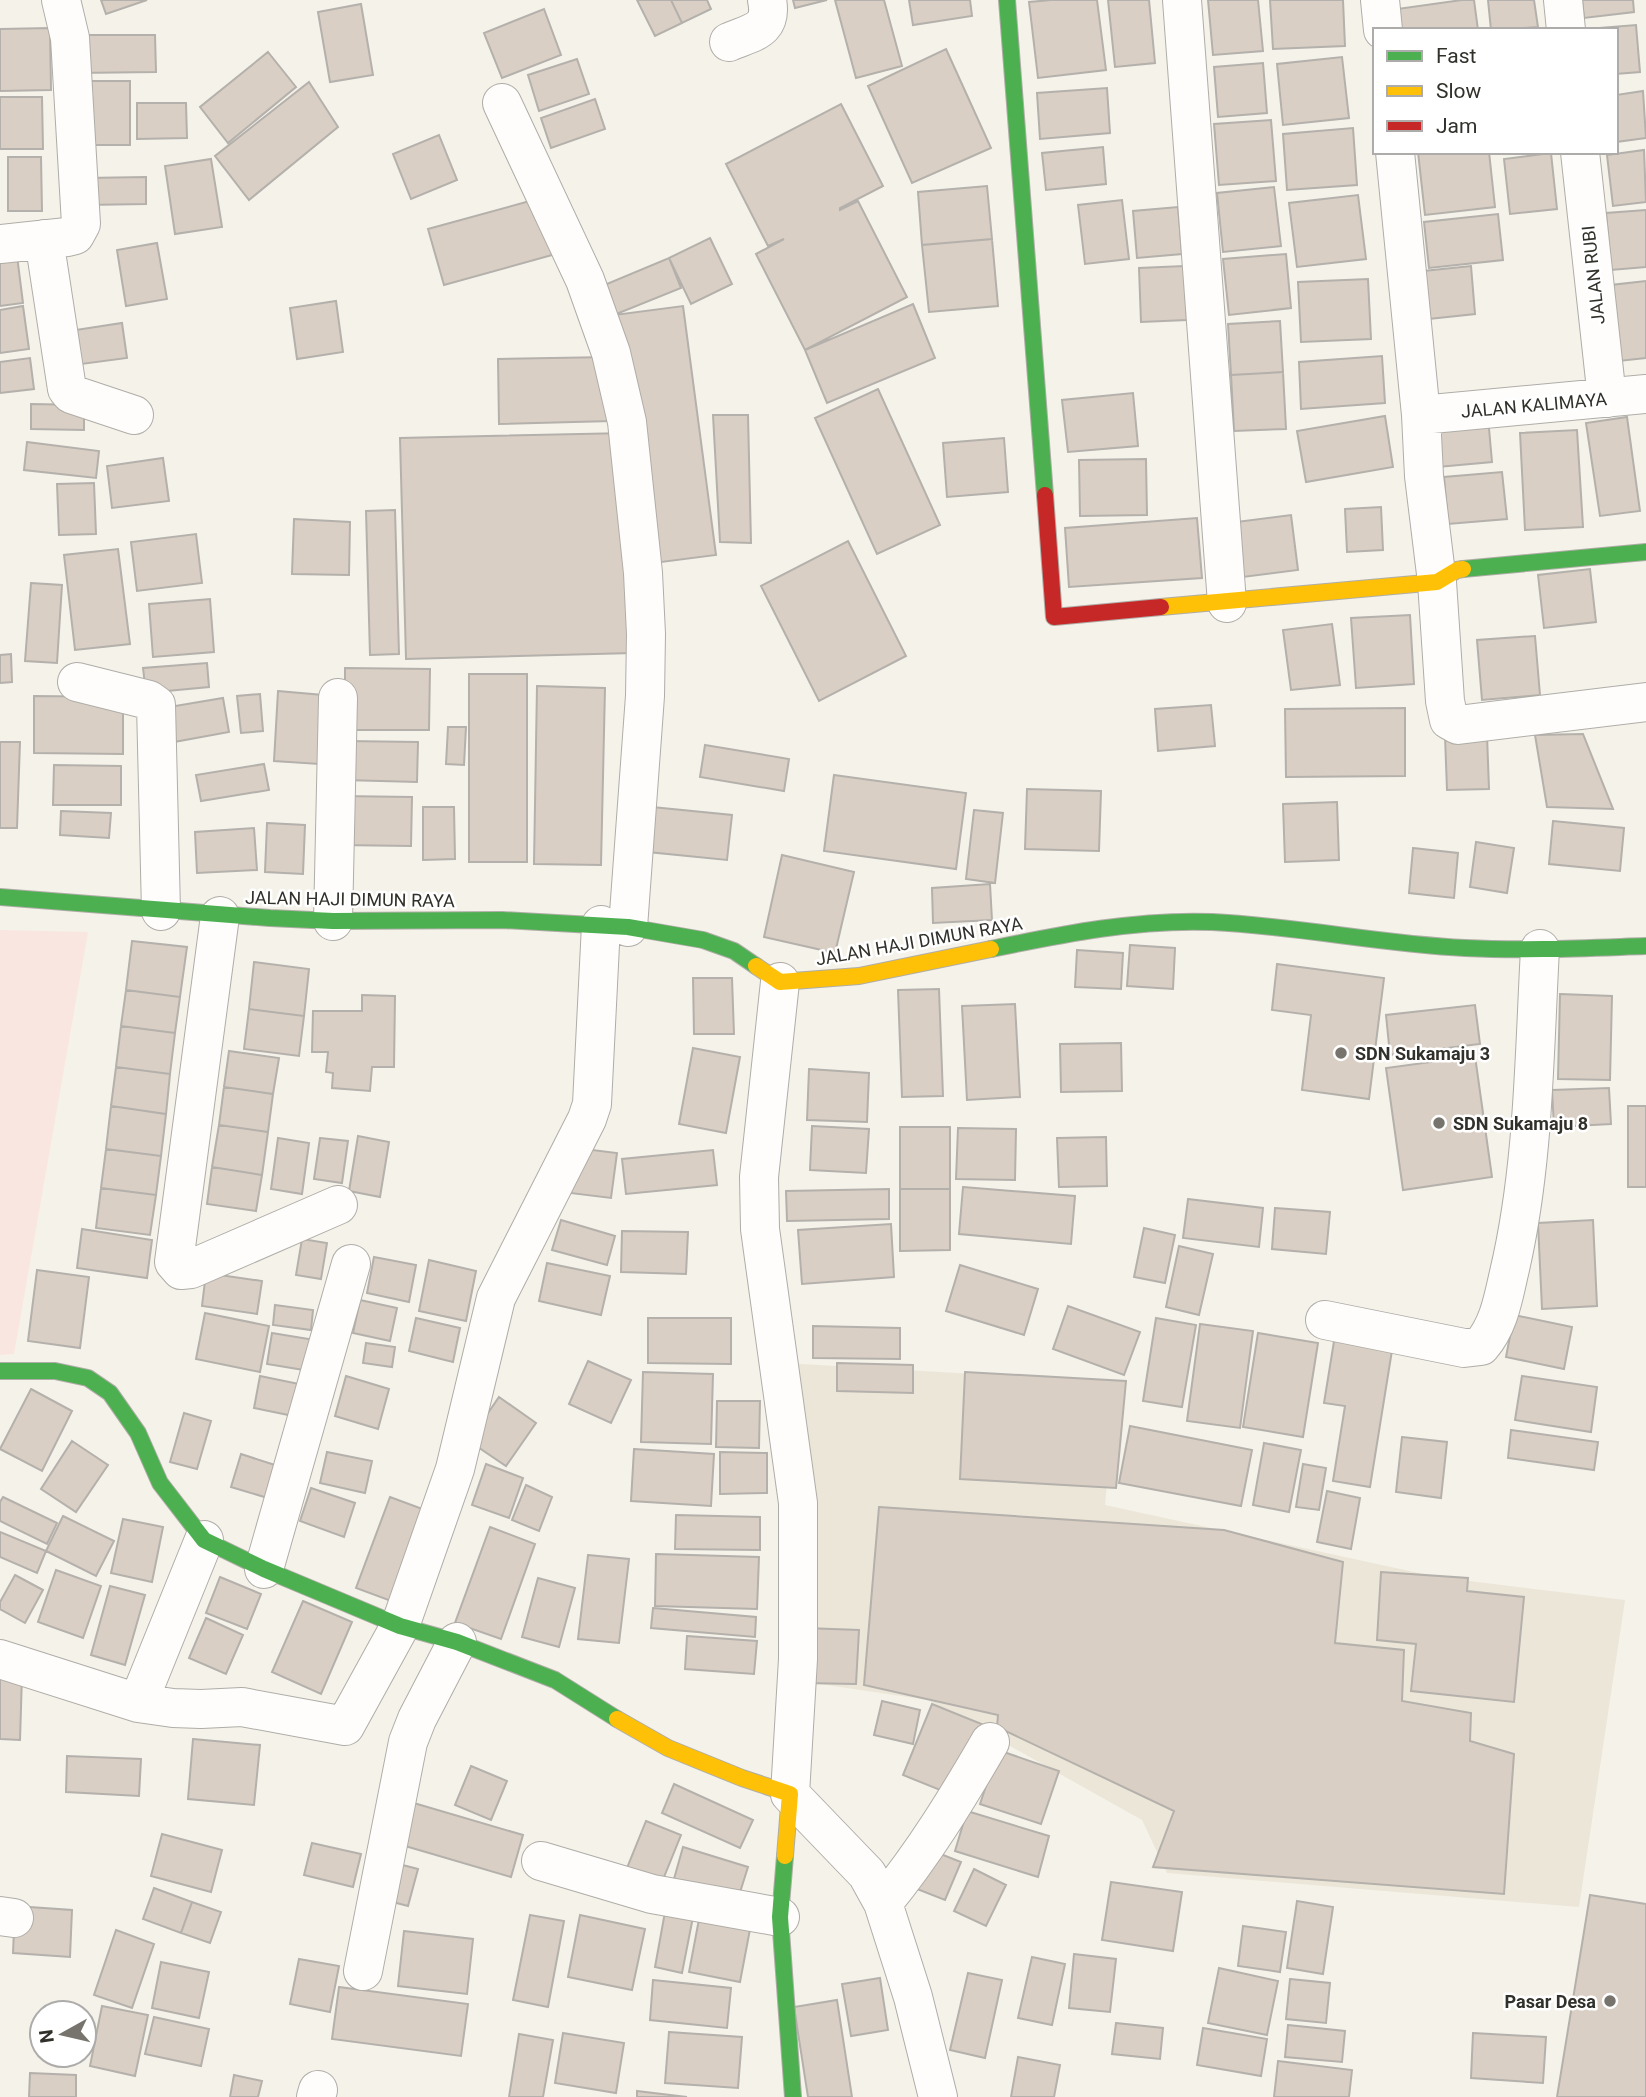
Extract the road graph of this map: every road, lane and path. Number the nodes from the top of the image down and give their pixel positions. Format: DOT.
graph roads {
  1 [pos="61,0"];
  2 [pos="767,0"];
  3 [pos="1007,0"];
  4 [pos="1182,0"];
  5 [pos="1380,0"];
  6 [pos="1563,0"];
  7 [pos="1383,28"];
  8 [pos="1566,28"];
  9 [pos="729,42"];
  10 [pos="502,103"];
  11 [pos="1395,154"];
  12 [pos="1580,154"];
  13 [pos="44,239"];
  14 [pos="0,244"];
  15 [pos="1646,394"];
  16 [pos="1607,398"];
  17 [pos="134,415"];
  18 [pos="1421,415"];
  19 [pos="1646,552"];
  20 [pos="1437,582"];
  21 [pos="1227,603"];
  22 [pos="77,682"];
  23 [pos="338,698"];
  24 [pos="1646,702"];
  25 [pos="0,897"];
  26 [pos="161,911"];
  27 [pos="220,916"];
  28 [pos="333,921"];
  29 [pos="615,926"];
  30 [pos="1646,946"];
  31 [pos="1539,949"];
  32 [pos="780,982"];
  33 [pos="338,1205"];
  34 [pos="351,1264"];
  35 [pos="1325,1320"];
  36 [pos="0,1371"];
  37 [pos="204,1540"];
  38 [pos="264,1569"];
  39 [pos="400,1626"];
  40 [pos="457,1642"];
  41 [pos="0,1660"];
  42 [pos="138,1703"];
  43 [pos="990,1742"];
  44 [pos="790,1794"];
  45 [pos="541,1861"];
  46 [pos="883,1903"];
  47 [pos="780,1917"];
  48 [pos="363,1971"];
  49 [pos="793,2097"];
  50 [pos="939,2097"];
  1 -- 13 [label="street"];
  2 -- 9 [label="street"];
  3 -- 21 [label="street"];
  4 -- 21 [label="street"];
  5 -- 7 [label="street"];
  6 -- 8 [label="street"];
  10 -- 29 [label="street"];
  11 -- 18 [label="street"];
  12 -- 16 [label="street, JALAN RUBI"];
  13 -- 14 [label="street"];
  13 -- 17 [label="street"];
  15 -- 16 [label="street, JALAN KALIMAYA"];
  16 -- 18 [label="street, JALAN KALIMAYA"];
  18 -- 20 [label="street"];
  19 -- 20 [label="street"];
  20 -- 21 [label="street"];
  20 -- 24 [label="street"];
  22 -- 26 [label="street"];
  23 -- 28 [label="street"];
  25 -- 26 [label="street, JALAN HAJI DIMUN RAYA"];
  26 -- 27 [label="street, JALAN HAJI DIMUN RAYA"];
  27 -- 28 [label="street, JALAN HAJI DIMUN RAYA"];
  27 -- 33 [label="street"];
  28 -- 29 [label="street, JALAN HAJI DIMUN RAYA"];
  29 -- 32 [label="street, JALAN HAJI DIMUN RAYA"];
  29 -- 39 [label="street"];
  30 -- 31 [label="street, JALAN HAJI DIMUN RAYA"];
  31 -- 32 [label="street, JALAN HAJI DIMUN RAYA"];
  31 -- 35 [label="street"];
  32 -- 44 [label="street"];
  34 -- 38 [label="street"];
  36 -- 37 [label="street"];
  37 -- 38 [label="street"];
  37 -- 42 [label="street"];
  38 -- 39 [label="street"];
  39 -- 40 [label="street"];
  39 -- 42 [label="street"];
  40 -- 44 [label="street"];
  40 -- 48 [label="street"];
  41 -- 42 [label="street"];
  43 -- 46 [label="street"];
  44 -- 46 [label="street"];
  44 -- 47 [label="street"];
  45 -- 47 [label="street"];
  46 -- 50 [label="street"];
  47 -- 49 [label="street"];
}
